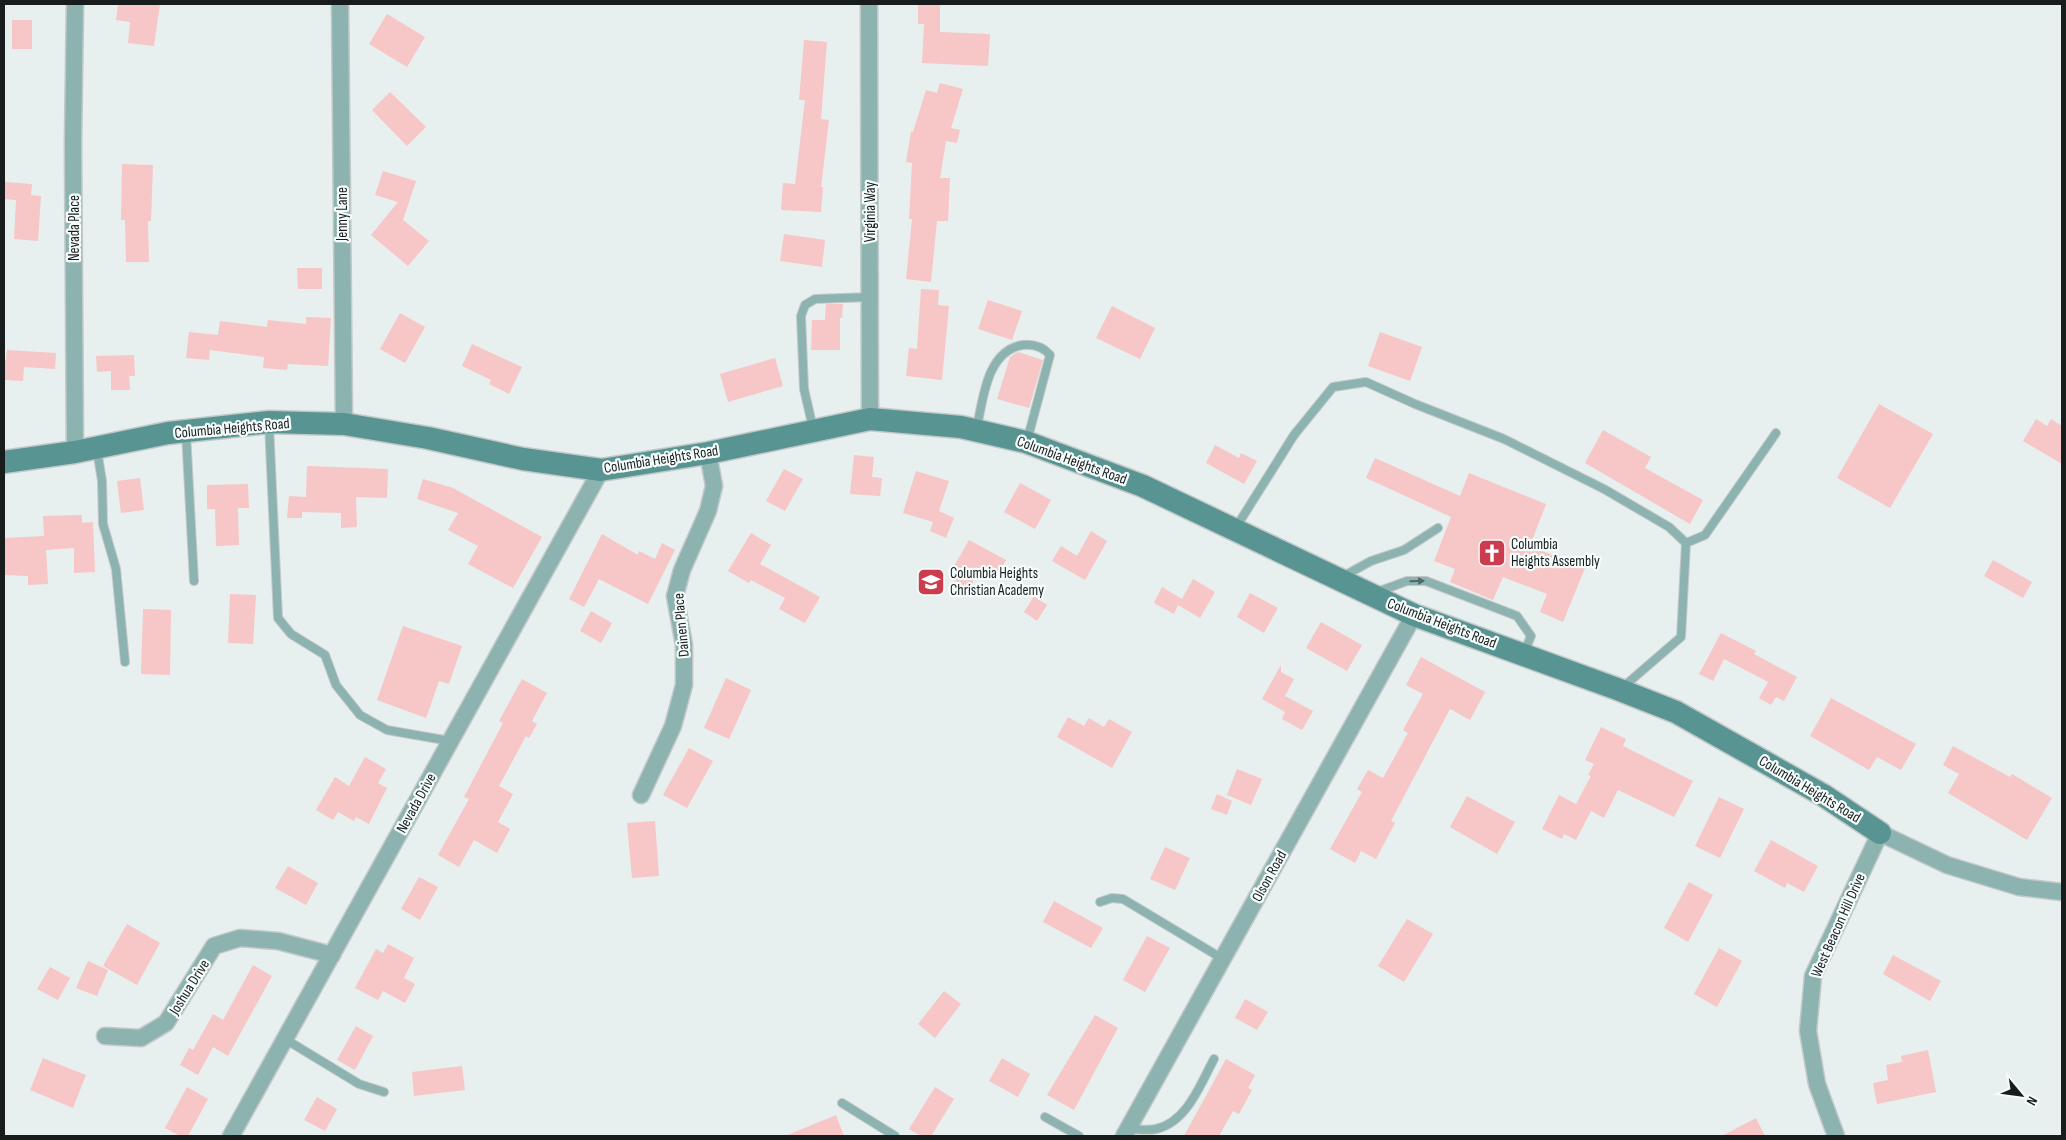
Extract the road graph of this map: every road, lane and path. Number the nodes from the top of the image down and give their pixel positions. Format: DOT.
graph roads {
  1 [pos="75,4"];
  2 [pos="340,4"];
  3 [pos="869,4"];
  4 [pos="870,297"];
  5 [pos="870,419"];
  6 [pos="269,422"];
  7 [pos="344,424"];
  8 [pos="814,430"];
  9 [pos="976,430"];
  10 [pos="186,431"];
  11 [pos="1776,433"];
  12 [pos="1026,442"];
  13 [pos="86,450"];
  14 [pos="708,453"];
  15 [pos="4,462"];
  16 [pos="601,470"];
  17 [pos="1438,528"];
  18 [pos="1235,529"];
  19 [pos="1686,543"];
  20 [pos="1338,579"];
  21 [pos="194,581"];
  22 [pos="1371,594"];
  23 [pos="1414,616"];
  24 [pos="1524,655"];
  25 [pos="125,662"];
  26 [pos="1620,690"];
  27 [pos="450,741"];
  28 [pos="641,796"];
  29 [pos="1880,833"];
  30 [pos="2062,892"];
  31 [pos="1100,902"];
  32 [pos="332,954"];
  33 [pos="1223,959"];
  34 [pos="105,1036"];
  35 [pos="285,1039"];
  36 [pos="1214,1059"];
  37 [pos="384,1092"];
  38 [pos="842,1103"];
  39 [pos="1045,1117"];
  40 [pos="1126,1133"];
  41 [pos="231,1136"];
  42 [pos="895,1136"];
  43 [pos="1078,1136"];
  44 [pos="1836,1136"];
  1 -- 13 [label="street, Nevada Place"];
  2 -- 7 [label="street, Jenny Lane"];
  3 -- 4 [label="street, Virginia Way"];
  4 -- 5 [label="street, Virginia Way"];
  4 -- 8 [label="lane"];
  5 -- 8 [label="street, Columbia Heights Road"];
  5 -- 9 [label="street, Columbia Heights Road"];
  6 -- 7 [label="street, Columbia Heights Road"];
  6 -- 10 [label="street, Columbia Heights Road"];
  6 -- 27 [label="lane"];
  7 -- 16 [label="street, Columbia Heights Road"];
  8 -- 14 [label="street, Columbia Heights Road"];
  9 -- 12 [label="street, Columbia Heights Road"];
  9 -- 12 [label="lane"];
  10 -- 13 [label="street, Columbia Heights Road"];
  10 -- 21 [label="lane"];
  11 -- 19 [label="lane"];
  12 -- 18 [label="street, Columbia Heights Road"];
  13 -- 15 [label="street, Columbia Heights Road"];
  13 -- 25 [label="lane"];
  14 -- 16 [label="street, Columbia Heights Road"];
  14 -- 28 [label="street, Dainen Place"];
  16 -- 27 [label="street, Nevada Drive"];
  17 -- 20 [label="lane"];
  18 -- 19 [label="lane"];
  18 -- 20 [label="street, Columbia Heights Road"];
  19 -- 26 [label="lane"];
  20 -- 22 [label="street, Columbia Heights Road"];
  22 -- 23 [label="street, Columbia Heights Road"];
  22 -- 24 [label="lane, one-way"];
  23 -- 24 [label="street, Columbia Heights Road"];
  23 -- 33 [label="street, Olson Road"];
  24 -- 26 [label="street, Columbia Heights Road"];
  26 -- 29 [label="street, Columbia Heights Road"];
  27 -- 32 [label="street, Nevada Drive"];
  29 -- 30 [label="street, Columbia Heights Road"];
  29 -- 44 [label="street, West Beacon Hill Drive"];
  31 -- 33 [label="lane"];
  32 -- 34 [label="street, Joshua Drive"];
  32 -- 35 [label="street, Nevada Drive"];
  33 -- 40 [label="street, Olson Road"];
  35 -- 37 [label="lane"];
  35 -- 41 [label="street, Nevada Drive"];
  36 -- 40 [label="lane"];
  38 -- 42 [label="lane"];
  39 -- 43 [label="lane"];
}
